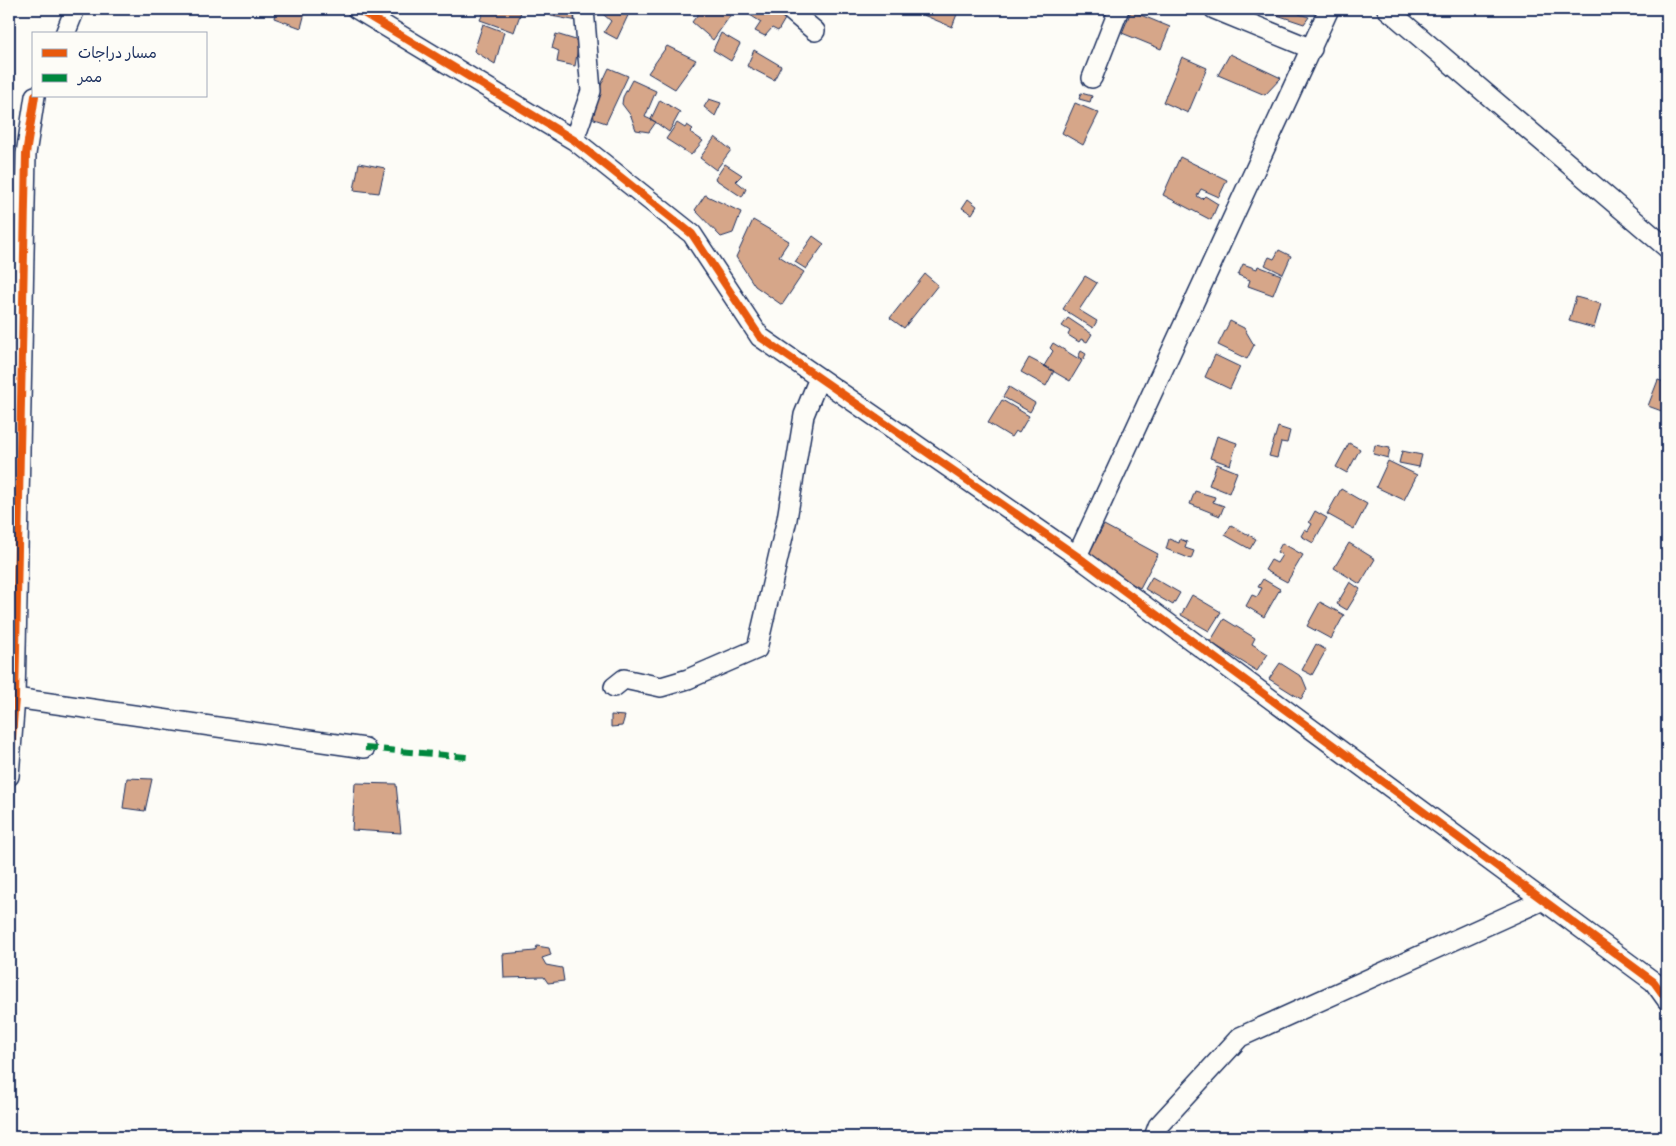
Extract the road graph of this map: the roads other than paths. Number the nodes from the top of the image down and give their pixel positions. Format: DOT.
graph roads {
  1 [pos="75,9"];
  2 [pos="356,9"];
  3 [pos="584,9"];
  4 [pos="789,9"];
  5 [pos="1119,9"];
  6 [pos="1214,9"];
  7 [pos="1329,9"];
  8 [pos="1387,9"];
  9 [pos="816,31"];
  10 [pos="65,32"];
  11 [pos="1312,49"];
  12 [pos="1092,78"];
  13 [pos="36,98"];
  14 [pos="574,140"];
  15 [pos="1667,248"];
  16 [pos="819,378"];
  17 [pos="1077,556"];
  18 [pos="614,687"];
  19 [pos="15,698"];
  20 [pos="365,748"];
  21 [pos="9,776"];
  22 [pos="1543,900"];
  23 [pos="1667,1000"];
  24 [pos="1154,1137"];
  1 -- 10 [label="street"];
  2 -- 14 [label="street"];
  3 -- 14 [label="street"];
  4 -- 9 [label="street"];
  5 -- 12 [label="street"];
  6 -- 11 [label="street"];
  7 -- 11 [label="street"];
  8 -- 15 [label="street"];
  11 -- 17 [label="street"];
  13 -- 19 [label="street"];
  14 -- 16 [label="street"];
  16 -- 17 [label="street"];
  16 -- 18 [label="street"];
  17 -- 22 [label="street"];
  19 -- 20 [label="street"];
  19 -- 21 [label="street"];
  22 -- 23 [label="street"];
  22 -- 24 [label="street"];
}
